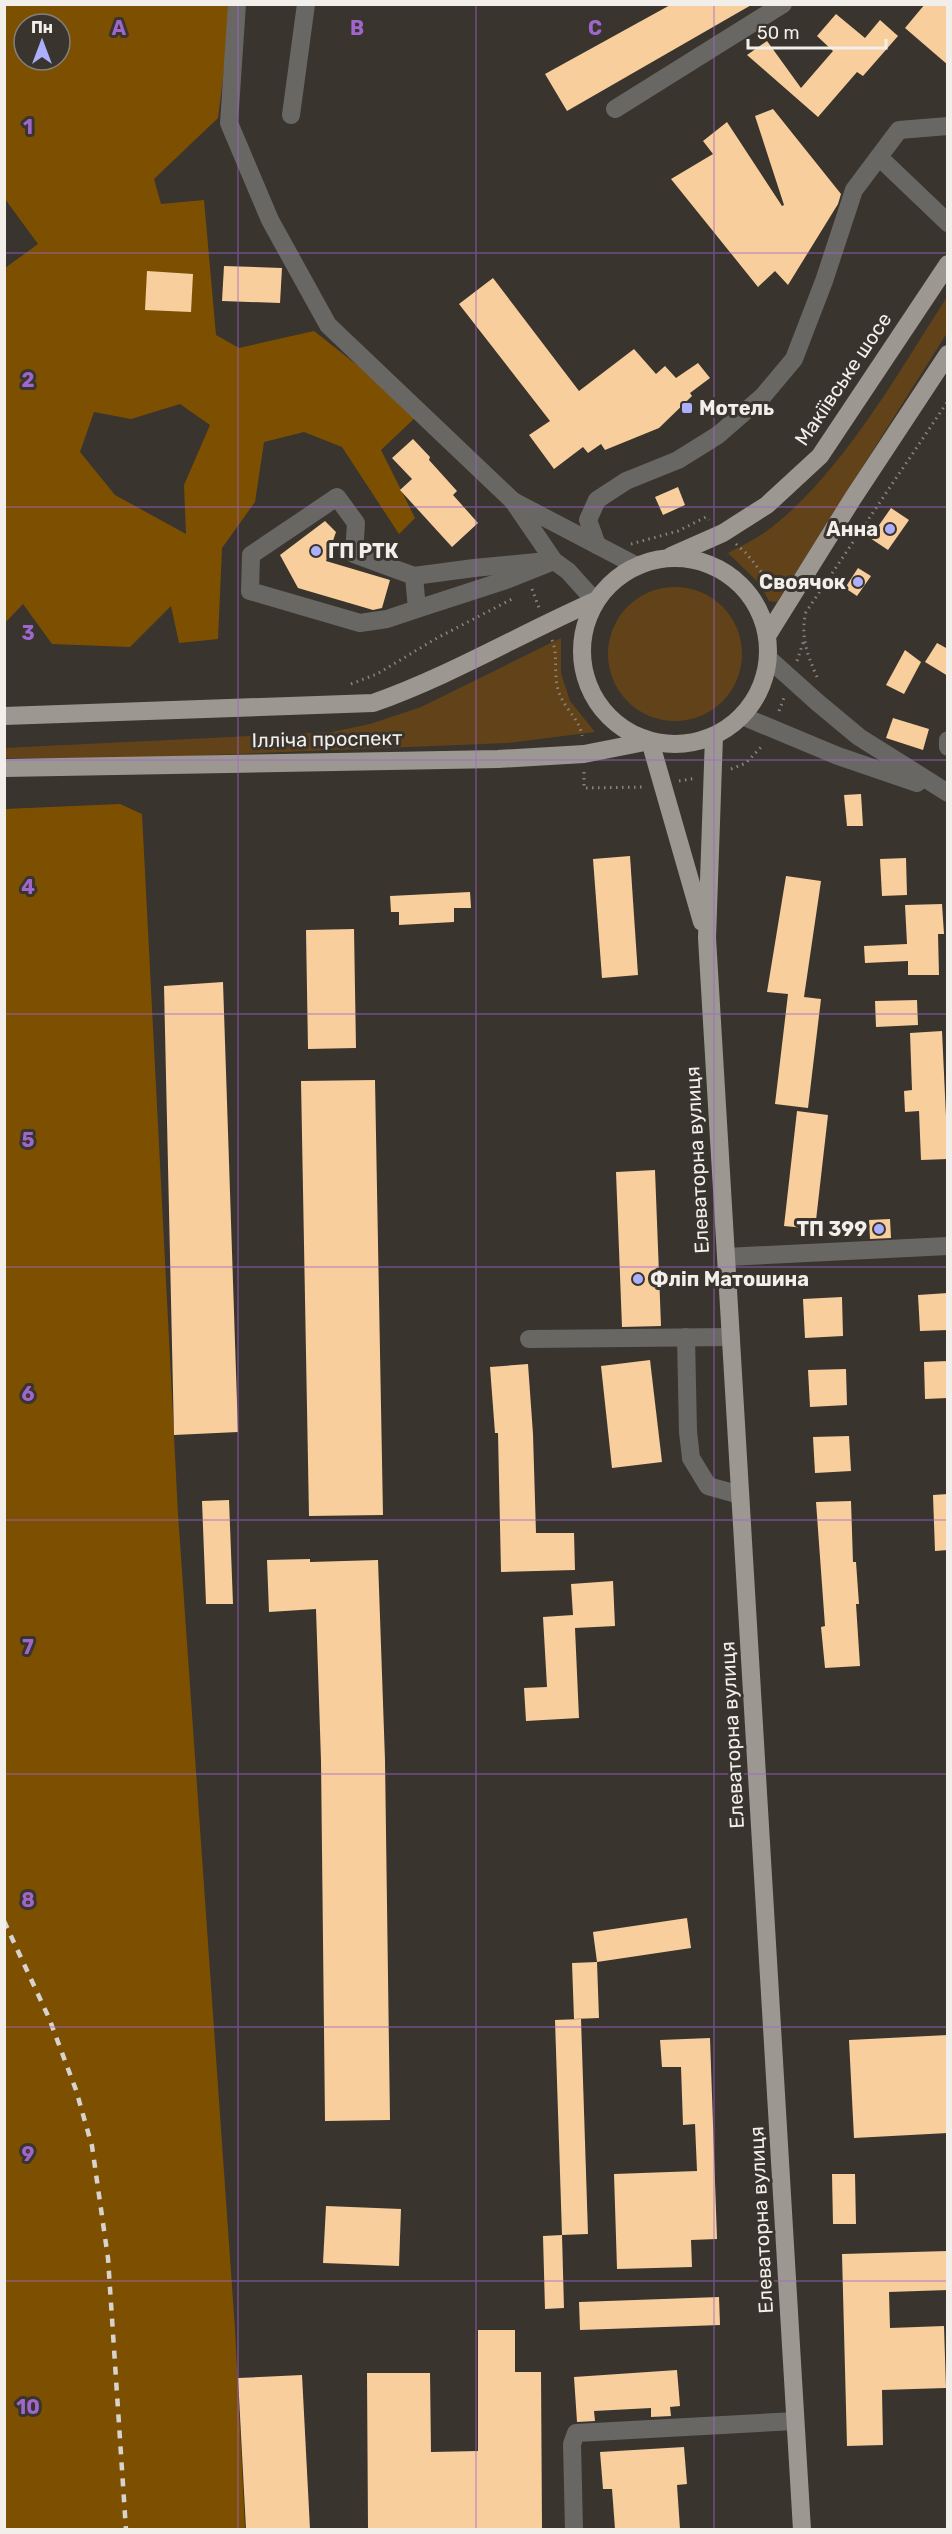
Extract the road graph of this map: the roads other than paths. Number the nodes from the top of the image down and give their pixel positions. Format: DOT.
graph roads {
  1 [pos="237,4"];
  2 [pos="306,4"];
  3 [pos="783,4"];
  4 [pos="615,109"];
  5 [pos="291,115"];
  6 [pos="948,126"];
  7 [pos="879,157"];
  8 [pos="948,223"];
  9 [pos="948,264"];
  10 [pos="948,354"];
  11 [pos="513,501"];
  12 [pos="603,548"];
  13 [pos="666,558"];
  14 [pos="554,561"];
  15 [pos="637,566"];
  16 [pos="414,576"];
  17 [pos="595,601"];
  18 [pos="417,609"];
  19 [pos="767,636"];
  20 [pos="768,658"];
  21 [pos="742,716"];
  22 [pos="4,717"];
  23 [pos="714,736"];
  24 [pos="948,740"];
  25 [pos="650,741"];
  26 [pos="948,747"];
  27 [pos="4,768"];
  28 [pos="948,794"];
  29 [pos="707,938"];
  30 [pos="948,1246"];
  31 [pos="726,1257"];
  32 [pos="686,1337"];
  33 [pos="731,1337"];
  34 [pos="529,1339"];
  35 [pos="740,1495"];
  36 [pos="795,2421"];
  37 [pos="574,2529"];
  38 [pos="802,2529"];
  1 -- 11 [label="street"];
  2 -- 5 [label="street"];
  3 -- 4 [label="street"];
  6 -- 7 [label="street"];
  7 -- 8 [label="street"];
  7 -- 12 [label="street"];
  9 -- 13 [label="main road, Макіївське шосе"];
  10 -- 19 [label="main road"];
  11 -- 12 [label="street"];
  11 -- 14 [label="street"];
  12 -- 15 [label="street"];
  13 -- 15 [label="main road"];
  13 -- 19 [label="main road"];
  14 -- 16 [label="street"];
  14 -- 17 [label="street"];
  14 -- 18 [label="street"];
  15 -- 17 [label="main road"];
  16 -- 18 [label="street"];
  16 -- 18 [label="street"];
  17 -- 22 [label="main road, Ілліча проспект"];
  17 -- 25 [label="main road"];
  19 -- 20 [label="main road"];
  20 -- 21 [label="main road"];
  20 -- 28 [label="street"];
  21 -- 23 [label="main road"];
  21 -- 28 [label="street"];
  23 -- 25 [label="main road"];
  23 -- 29 [label="main road, Елеваторна вулиця"];
  24 -- 26 [label="street"];
  25 -- 27 [label="main road, Ілліча проспект"];
  25 -- 29 [label="main road, Елеваторна вулиця"];
  29 -- 31 [label="main road, Елеваторна вулиця"];
  30 -- 31 [label="street"];
  31 -- 33 [label="main road, Елеваторна вулиця"];
  32 -- 33 [label="street"];
  32 -- 34 [label="street"];
  32 -- 35 [label="street"];
  33 -- 35 [label="main road, Елеваторна вулиця"];
  35 -- 36 [label="main road, Елеваторна вулиця"];
  36 -- 37 [label="street"];
  36 -- 38 [label="main road, Елеваторна вулиця"];
}
